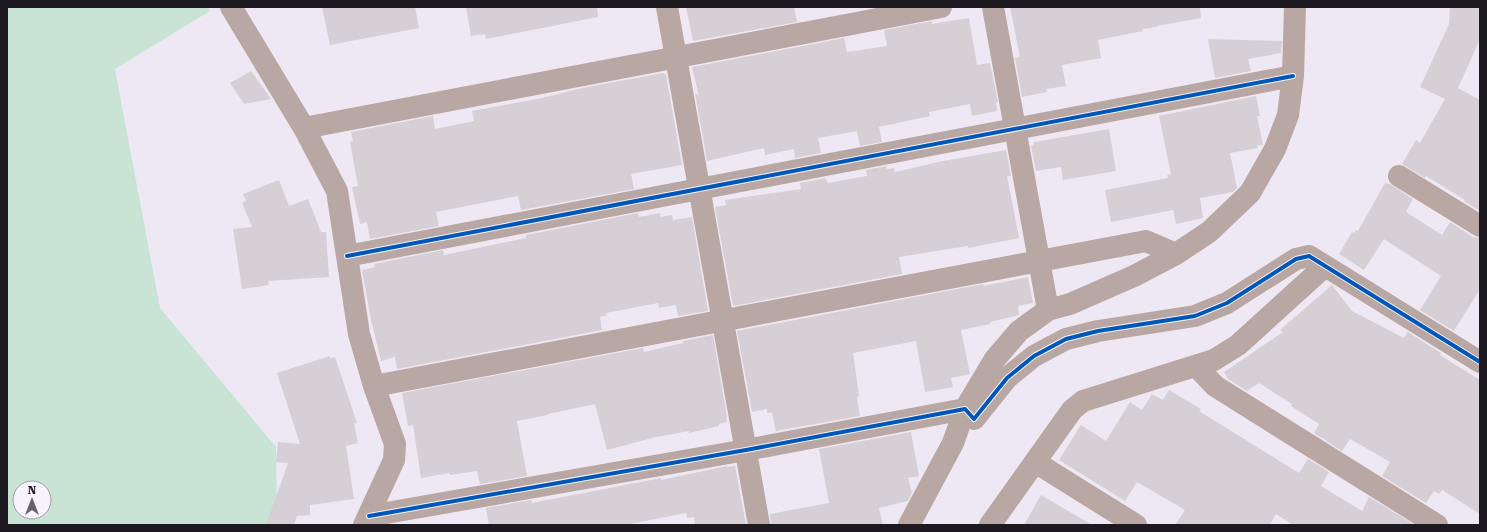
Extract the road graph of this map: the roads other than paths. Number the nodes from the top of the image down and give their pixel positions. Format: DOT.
graph roads {
  1 [pos="231,7"];
  2 [pos="667,7"];
  3 [pos="941,7"];
  4 [pos="993,7"];
  5 [pos="1295,7"];
  6 [pos="676,57"];
  7 [pos="1293,76"];
  8 [pos="304,128"];
  9 [pos="1015,129"];
  10 [pos="1399,176"];
  11 [pos="699,189"];
  12 [pos="1480,226"];
  13 [pos="1176,254"];
  14 [pos="347,256"];
  15 [pos="1039,261"];
  16 [pos="1325,266"];
  17 [pos="1048,310"];
  18 [pos="723,320"];
  19 [pos="1480,362"];
  20 [pos="1196,366"];
  21 [pos="374,386"];
  22 [pos="965,409"];
  23 [pos="746,450"];
  24 [pos="1035,462"];
  25 [pos="367,520"];
  26 [pos="759,525"];
  27 [pos="909,525"];
  28 [pos="990,525"];
  29 [pos="1136,525"];
  30 [pos="1437,525"];
  1 -- 8 [label="street"];
  2 -- 6 [label="street"];
  3 -- 6 [label="street"];
  4 -- 9 [label="street"];
  5 -- 7 [label="street"];
  6 -- 8 [label="street"];
  6 -- 11 [label="street"];
  7 -- 9 [label="street"];
  7 -- 13 [label="street"];
  8 -- 14 [label="street"];
  9 -- 11 [label="street"];
  9 -- 15 [label="street"];
  10 -- 12 [label="street"];
  11 -- 14 [label="street"];
  11 -- 18 [label="street"];
  13 -- 15 [label="street"];
  13 -- 17 [label="street"];
  14 -- 21 [label="street"];
  15 -- 17 [label="street"];
  15 -- 18 [label="street"];
  16 -- 19 [label="street"];
  16 -- 20 [label="street"];
  16 -- 22 [label="street"];
  17 -- 22 [label="street"];
  18 -- 21 [label="street"];
  18 -- 23 [label="street"];
  20 -- 24 [label="street"];
  20 -- 30 [label="street"];
  21 -- 25 [label="street"];
  22 -- 23 [label="street"];
  22 -- 27 [label="street"];
  23 -- 25 [label="street"];
  23 -- 26 [label="street"];
  24 -- 28 [label="street"];
  24 -- 29 [label="street"];
}
